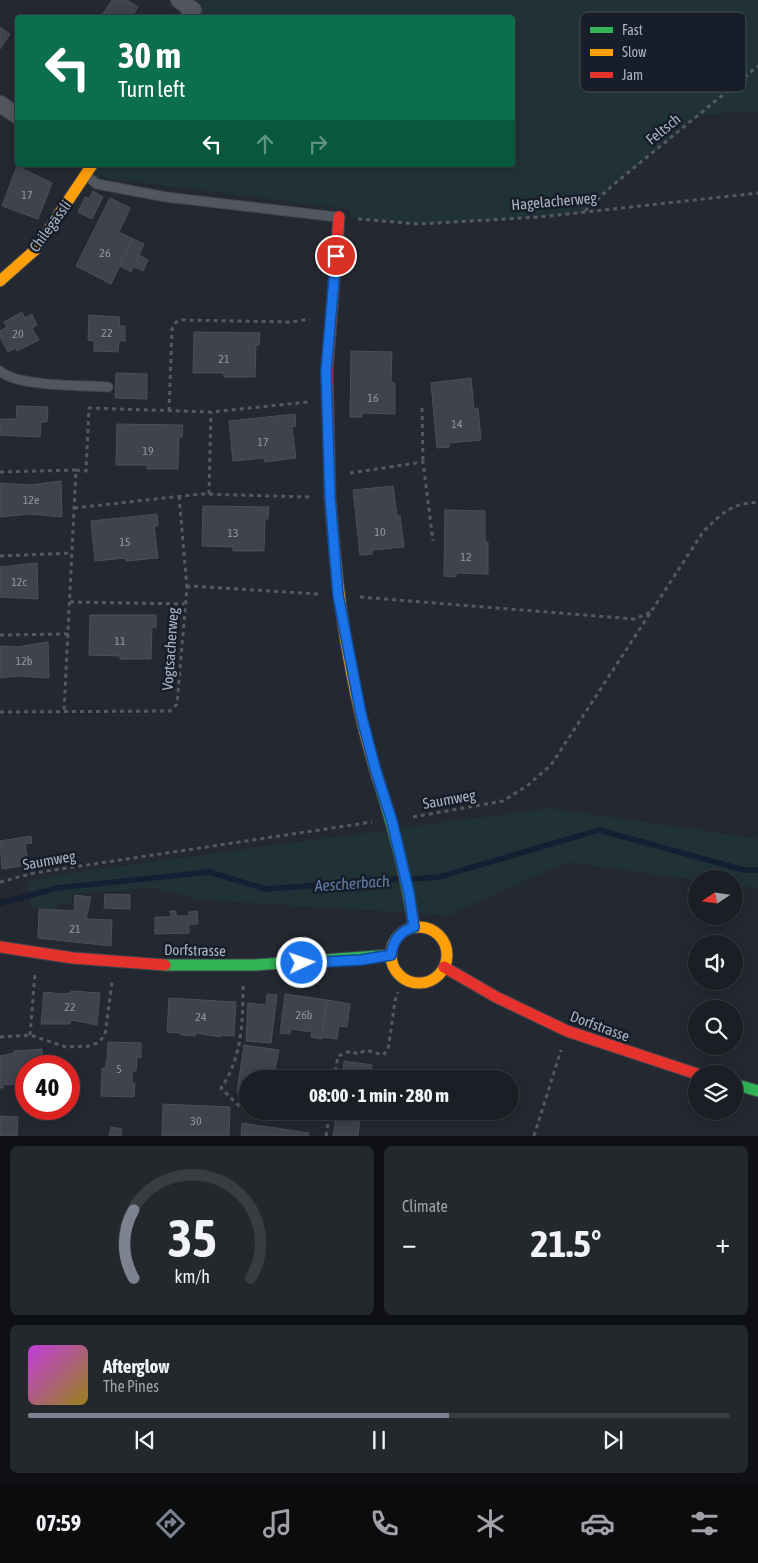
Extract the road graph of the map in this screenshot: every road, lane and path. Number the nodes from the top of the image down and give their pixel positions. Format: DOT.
graph roads {
  1 [pos="179,0"];
  2 [pos="190,14"];
  3 [pos="758,66"];
  4 [pos="746,76"];
  5 [pos="726,92"];
  6 [pos="0,104"];
  7 [pos="15,114"];
  8 [pos="85,168"];
  9 [pos="758,194"];
  10 [pos="585,212"];
  11 [pos="339,217"];
  12 [pos="351,218"];
  13 [pos="0,281"];
  14 [pos="319,317"];
  15 [pos="0,371"];
  16 [pos="108,387"];
  17 [pos="316,401"];
  18 [pos="422,408"];
  19 [pos="169,411"];
  20 [pos="211,412"];
  21 [pos="423,462"];
  22 [pos="76,470"];
  23 [pos="0,472"];
  24 [pos="330,477"];
  25 [pos="209,494"];
  26 [pos="179,496"];
  27 [pos="320,497"];
  28 [pos="758,503"];
  29 [pos="74,508"];
  30 [pos="433,541"];
  31 [pos="72,553"];
  32 [pos="0,556"];
  33 [pos="187,588"];
  34 [pos="333,595"];
  35 [pos="70,602"];
  36 [pos="184,604"];
  37 [pos="652,612"];
  38 [pos="68,634"];
  39 [pos="0,635"];
  40 [pos="64,711"];
  41 [pos="0,712"];
  42 [pos="392,821"];
  43 [pos="0,882"];
  44 [pos="414,927"];
  45 [pos="0,947"];
  46 [pos="391,955"];
  47 [pos="444,967"];
  48 [pos="35,972"];
  49 [pos="112,981"];
  50 [pos="243,983"];
  51 [pos="398,992"];
  52 [pos="567,1032"];
  53 [pos="30,1035"];
  54 [pos="0,1037"];
  55 [pos="336,1070"];
  56 [pos="688,1071"];
  57 [pos="743,1087"];
  58 [pos="758,1091"];
  59 [pos="239,1106"];
  60 [pos="329,1120"];
  61 [pos="326,1136"];
  62 [pos="534,1136"];
  1 -- 2 [label="street"];
  3 -- 4 [label="path, Feltsch"];
  5 -- 10 [label="path, Feltsch"];
  6 -- 7 [label="street"];
  8 -- 11 [label="lane"];
  8 -- 13 [label="street, Chilegässli"];
  9 -- 10 [label="path, Hagelacherweg"];
  10 -- 12 [label="path, Hagelacherweg"];
  11 -- 24 [label="street"];
  14 -- 19 [label="path"];
  15 -- 16 [label="lane"];
  17 -- 20 [label="path"];
  18 -- 21 [label="path"];
  19 -- 20 [label="path"];
  19 -- 22 [label="path"];
  20 -- 25 [label="path"];
  21 -- 24 [label="path"];
  21 -- 30 [label="path"];
  22 -- 23 [label="path"];
  22 -- 29 [label="path"];
  24 -- 34 [label="street"];
  25 -- 26 [label="path"];
  25 -- 27 [label="path"];
  26 -- 29 [label="path"];
  26 -- 33 [label="path"];
  28 -- 37 [label="path, Saumweg"];
  29 -- 31 [label="path"];
  31 -- 32 [label="path"];
  31 -- 35 [label="path"];
  33 -- 34 [label="path, Vogtsacherweg"];
  33 -- 36 [label="path, Vogtsacherweg"];
  34 -- 37 [label="path, Vogtsacherweg"];
  34 -- 42 [label="street"];
  35 -- 36 [label="path"];
  35 -- 38 [label="path"];
  36 -- 40 [label="path, Vogtsacherweg"];
  37 -- 42 [label="path, Saumweg"];
  38 -- 39 [label="path"];
  38 -- 40 [label="path"];
  40 -- 41 [label="path, Vogtsacherweg"];
  42 -- 43 [label="path, Saumweg"];
  42 -- 44 [label="street"];
  44 -- 46 [label="street"];
  44 -- 47 [label="street"];
  45 -- 46 [label="street, Dorfstrasse"];
  46 -- 47 [label="street"];
  47 -- 52 [label="street, Dorfstrasse"];
  48 -- 53 [label="path"];
  49 -- 53 [label="path"];
  50 -- 59 [label="path"];
  51 -- 55 [label="path"];
  52 -- 56 [label="street, Dorfstrasse"];
  52 -- 62 [label="path"];
  53 -- 54 [label="path"];
  57 -- 58 [label="street"];
  60 -- 61 [label="path"];
}
